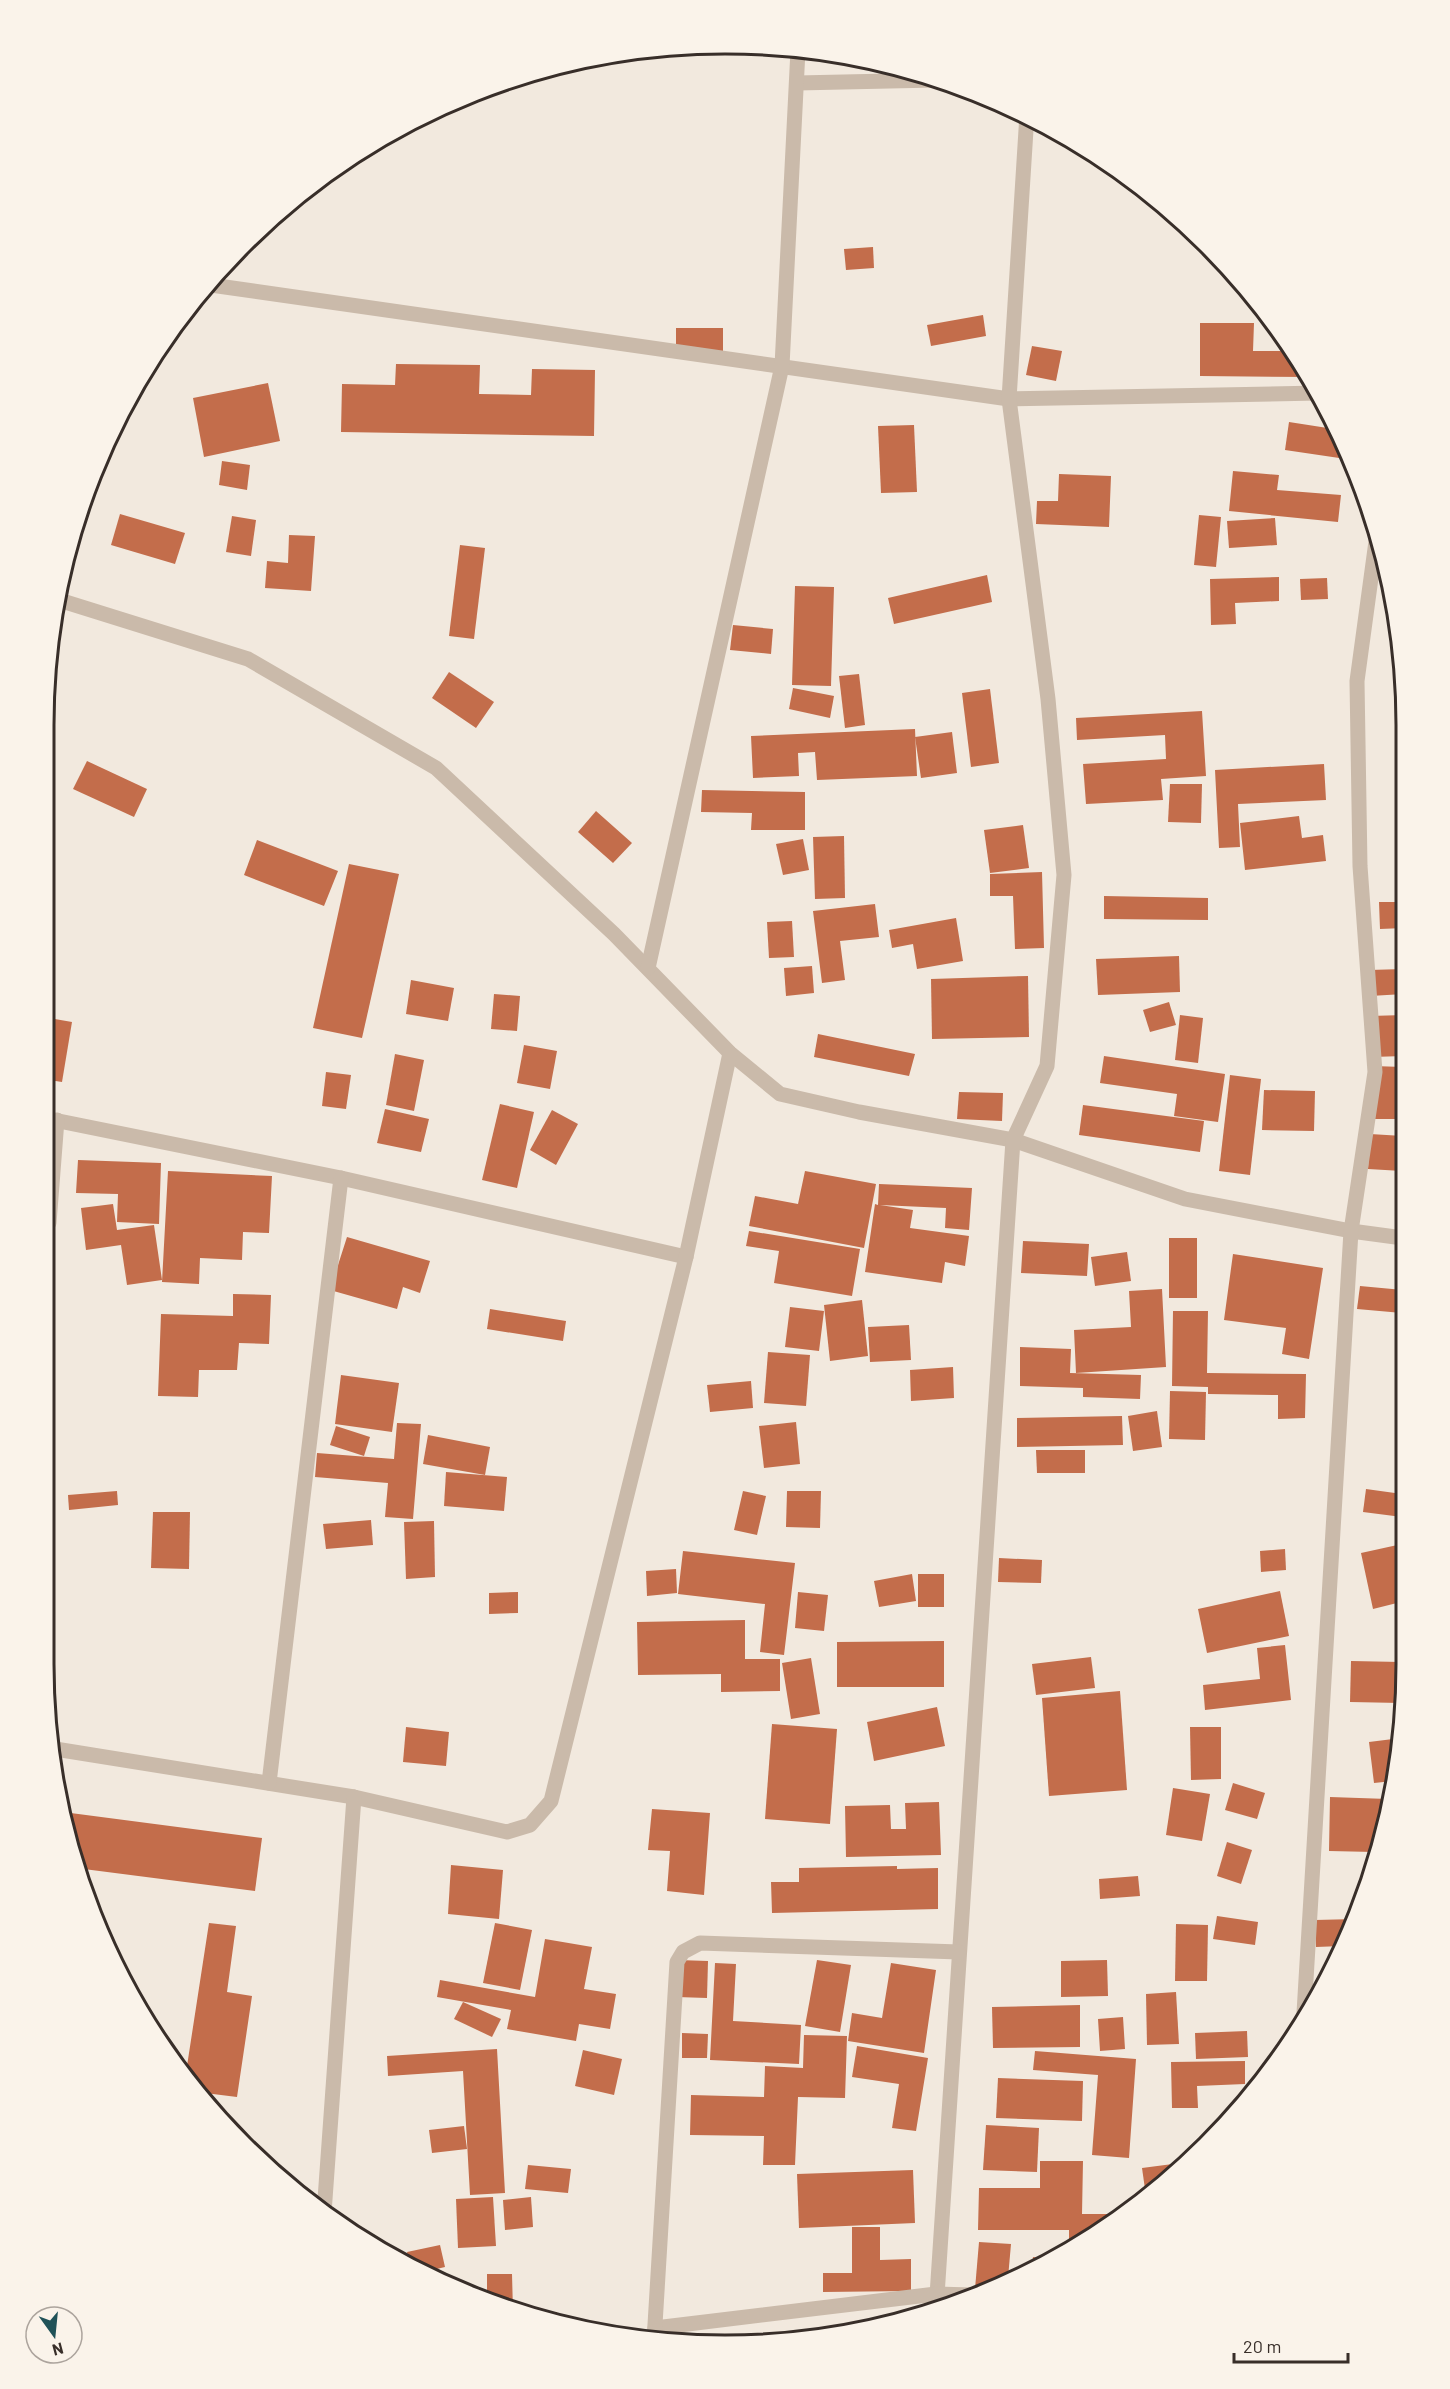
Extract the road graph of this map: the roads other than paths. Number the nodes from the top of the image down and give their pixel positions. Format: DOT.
graph roads {
  1 [pos="798,58"];
  2 [pos="910,81"];
  3 [pos="797,83"];
  4 [pos="1026,125"];
  5 [pos="218,286"];
  6 [pos="782,366"];
  7 [pos="1308,393"];
  8 [pos="1010,399"];
  9 [pos="1374,556"];
  10 [pos="66,602"];
  11 [pos="648,968"];
  12 [pos="730,1053"];
  13 [pos="54,1120"];
  14 [pos="1013,1140"];
  15 [pos="341,1178"];
  16 [pos="1351,1231"];
  17 [pos="1396,1237"];
  18 [pos="686,1257"];
  19 [pos="60,1750"];
  20 [pos="269,1783"];
  21 [pos="354,1797"];
  22 [pos="959,1952"];
  23 [pos="1305,2002"];
  24 [pos="325,2202"];
  25 [pos="936,2294"];
  26 [pos="953,2294"];
  27 [pos="936,2301"];
  28 [pos="654,2331"];
  29 [pos="670,2333"];
  1 -- 3 [label="street"];
  2 -- 3 [label="street"];
  3 -- 6 [label="street"];
  4 -- 8 [label="street"];
  5 -- 6 [label="street"];
  6 -- 8 [label="street"];
  6 -- 11 [label="street"];
  7 -- 8 [label="street"];
  8 -- 14 [label="street"];
  9 -- 16 [label="street"];
  10 -- 11 [label="street"];
  11 -- 12 [label="street"];
  12 -- 14 [label="street"];
  12 -- 18 [label="street"];
  13 -- 15 [label="street"];
  14 -- 16 [label="street"];
  14 -- 22 [label="street"];
  15 -- 18 [label="street"];
  15 -- 20 [label="street"];
  16 -- 17 [label="street"];
  16 -- 23 [label="street"];
  18 -- 21 [label="street"];
  19 -- 20 [label="street"];
  20 -- 21 [label="street"];
  21 -- 24 [label="street"];
  22 -- 25 [label="street"];
  22 -- 28 [label="street"];
  25 -- 26 [label="street"];
  25 -- 27 [label="street"];
  25 -- 29 [label="street"];
}
